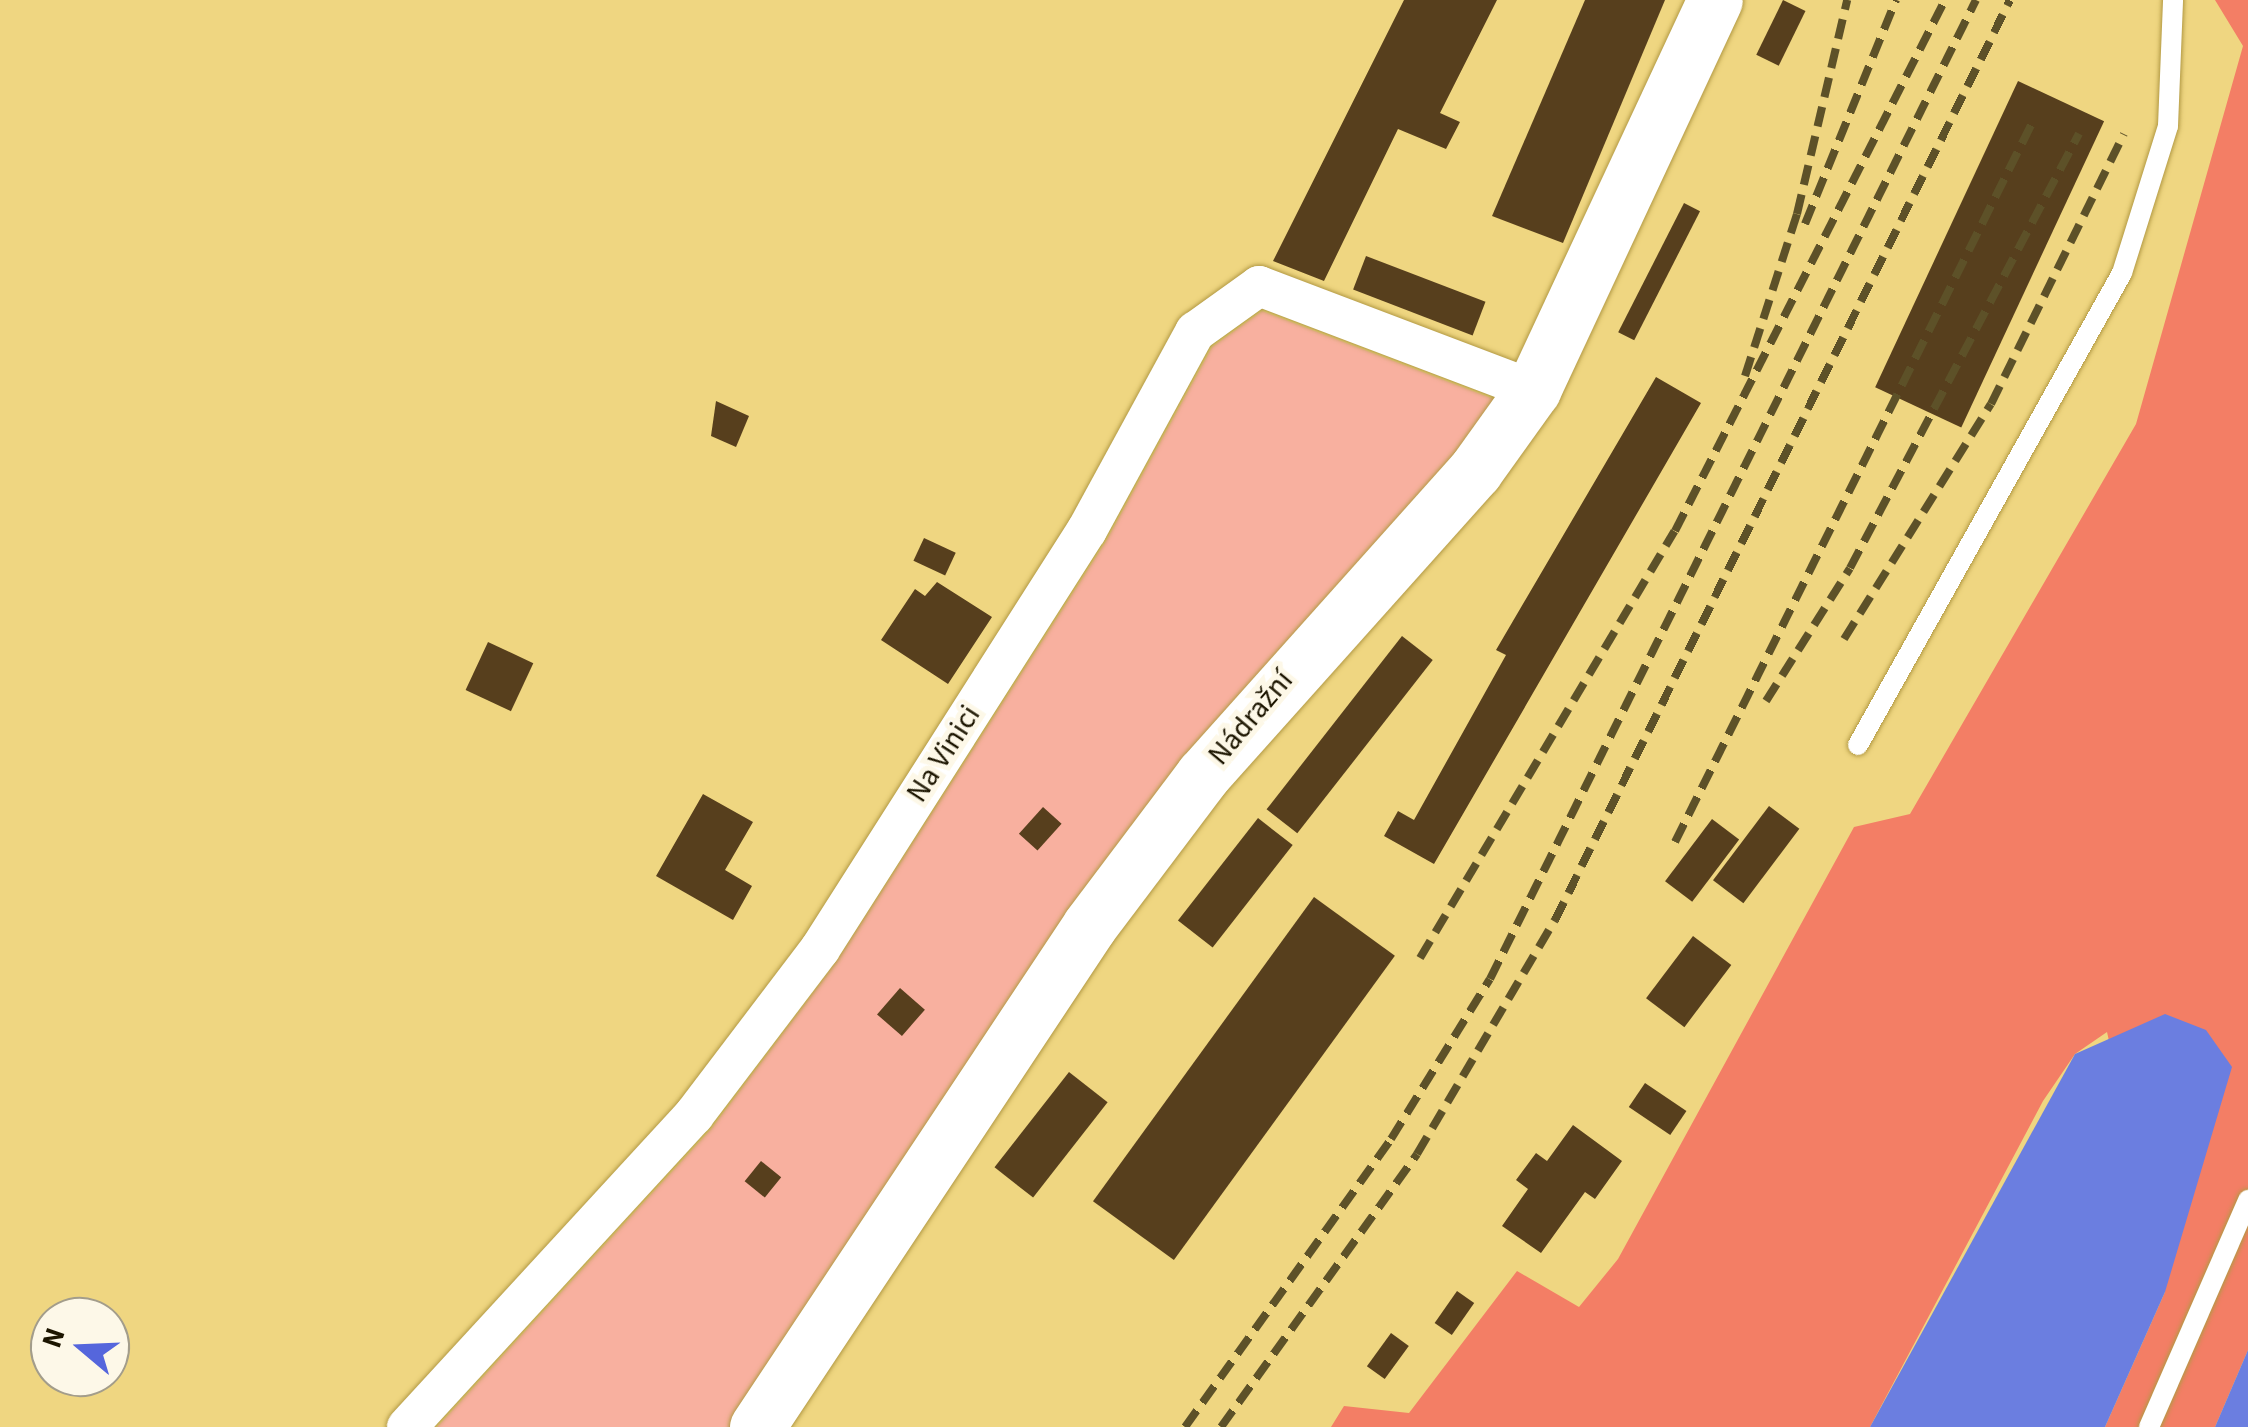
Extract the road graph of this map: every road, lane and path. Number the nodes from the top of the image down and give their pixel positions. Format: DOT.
graph roads {
  1 [pos="1716,0"];
  2 [pos="2173,0"];
  3 [pos="1533,390"];
  4 [pos="1858,746"];
  5 [pos="2248,1200"];
  6 [pos="407,1427"];
  7 [pos="757,1427"];
  8 [pos="2150,1427"];
  1 -- 3 [label="main road, Nádražní"];
  2 -- 4 [label="lane"];
  3 -- 6 [label="street, Na Vinici"];
  3 -- 7 [label="main road, Nádražní"];
  5 -- 8 [label="lane"];
}
